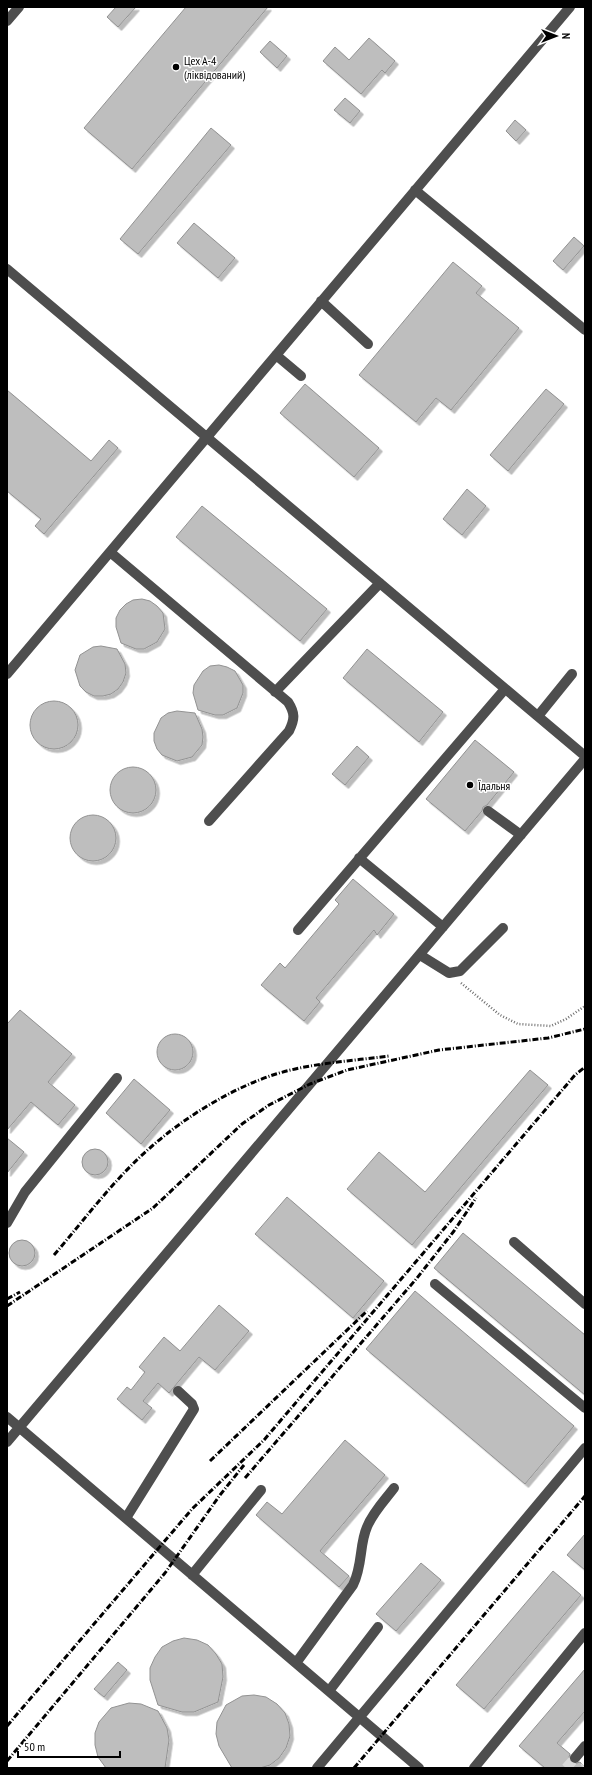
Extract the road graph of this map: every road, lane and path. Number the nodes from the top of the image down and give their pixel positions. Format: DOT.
graph roads {
  1 [pos="19,7"];
  2 [pos="570,7"];
  3 [pos="7,21"];
  4 [pos="415,190"];
  5 [pos="7,269"];
  6 [pos="321,301"];
  7 [pos="585,330"];
  8 [pos="368,344"];
  9 [pos="276,355"];
  10 [pos="301,376"];
  11 [pos="207,437"];
  12 [pos="110,552"];
  13 [pos="380,583"];
  14 [pos="7,674"];
  15 [pos="572,674"];
  16 [pos="505,689"];
  17 [pos="275,692"];
  18 [pos="538,716"];
  19 [pos="585,758"];
  20 [pos="488,811"];
  21 [pos="209,822"];
  22 [pos="521,835"];
  23 [pos="359,858"];
  24 [pos="443,927"];
  25 [pos="503,928"];
  26 [pos="298,930"];
  27 [pos="420,955"];
  28 [pos="449,973"];
  29 [pos="585,1006"];
  30 [pos="117,1078"];
  31 [pos="7,1223"];
  32 [pos="514,1242"];
  33 [pos="436,1284"];
  34 [pos="585,1304"];
  35 [pos="178,1391"];
  36 [pos="585,1408"];
  37 [pos="7,1417"];
  38 [pos="20,1427"];
  39 [pos="7,1442"];
  40 [pos="585,1448"];
  41 [pos="394,1488"];
  42 [pos="261,1490"];
  43 [pos="126,1518"];
  44 [pos="192,1575"];
  45 [pos="378,1627"];
  46 [pos="585,1633"];
  47 [pos="296,1663"];
  48 [pos="329,1691"];
  49 [pos="360,1718"];
  50 [pos="585,1746"];
  51 [pos="575,1758"];
  52 [pos="317,1768"];
  53 [pos="419,1768"];
  54 [pos="474,1768"];
  1 -- 3 [label="lane"];
  2 -- 4 [label="lane"];
  4 -- 6 [label="lane"];
  4 -- 7 [label="lane"];
  5 -- 11 [label="lane"];
  6 -- 8 [label="lane"];
  6 -- 9 [label="lane"];
  9 -- 10 [label="lane"];
  9 -- 11 [label="lane"];
  11 -- 12 [label="lane"];
  11 -- 13 [label="lane"];
  12 -- 14 [label="lane"];
  12 -- 17 [label="lane"];
  13 -- 16 [label="lane"];
  13 -- 17 [label="lane"];
  15 -- 18 [label="lane"];
  16 -- 18 [label="lane"];
  16 -- 23 [label="lane"];
  17 -- 21 [label="lane"];
  18 -- 19 [label="lane"];
  19 -- 22 [label="lane"];
  20 -- 22 [label="lane"];
  22 -- 24 [label="lane"];
  23 -- 24 [label="lane"];
  23 -- 26 [label="lane"];
  24 -- 27 [label="lane"];
  25 -- 28 [label="lane"];
  27 -- 28 [label="lane"];
  27 -- 38 [label="lane"];
  28 -- 29 [label="path"];
  30 -- 31 [label="lane"];
  32 -- 34 [label="lane"];
  33 -- 36 [label="lane"];
  35 -- 43 [label="lane"];
  37 -- 38 [label="lane"];
  38 -- 39 [label="lane"];
  38 -- 43 [label="lane"];
  40 -- 49 [label="lane"];
  41 -- 47 [label="lane"];
  42 -- 44 [label="lane"];
  43 -- 44 [label="lane"];
  44 -- 47 [label="lane"];
  45 -- 48 [label="lane"];
  46 -- 54 [label="lane"];
  47 -- 48 [label="lane"];
  48 -- 49 [label="lane"];
  49 -- 52 [label="lane"];
  49 -- 53 [label="lane"];
  50 -- 51 [label="lane"];
}
